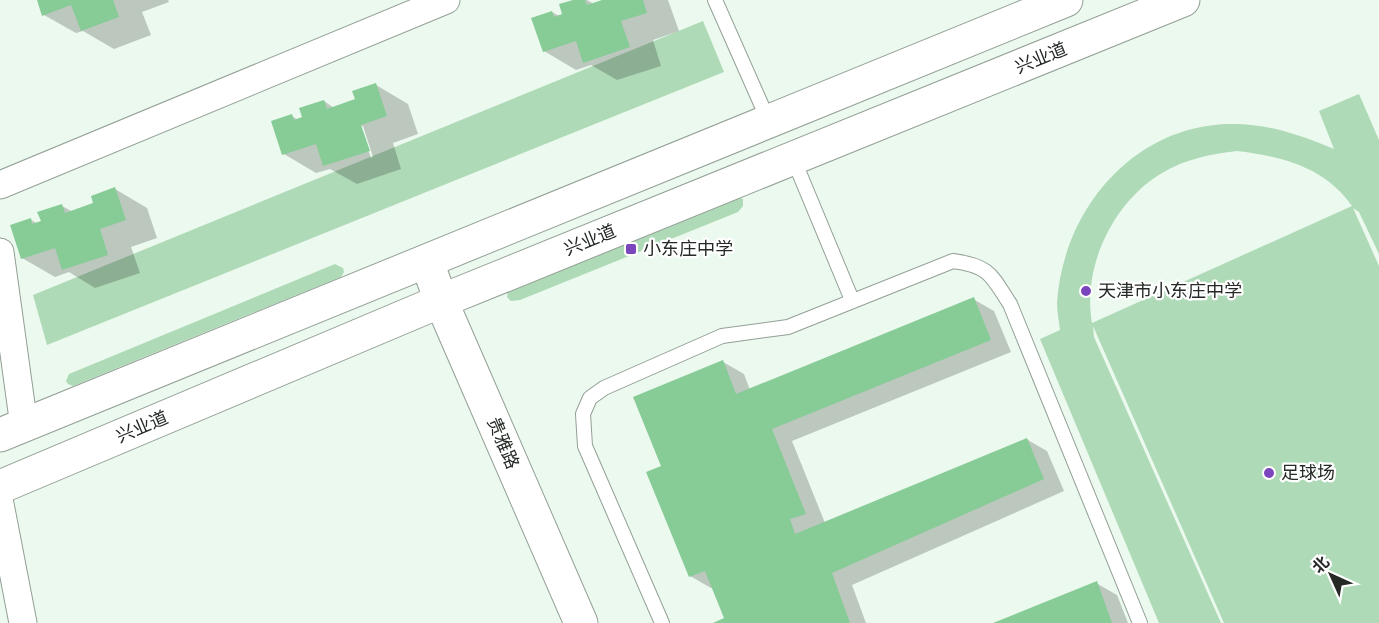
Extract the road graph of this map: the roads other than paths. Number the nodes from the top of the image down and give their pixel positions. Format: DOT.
graph roads {
  1 [pos="446,0"];
  2 [pos="716,0"];
  3 [pos="1065,0"];
  4 [pos="1183,0"];
  5 [pos="769,122"];
  6 [pos="793,158"];
  7 [pos="0,185"];
  8 [pos="0,252"];
  9 [pos="427,262"];
  10 [pos="852,300"];
  11 [pos="441,301"];
  12 [pos="12,430"];
  13 [pos="0,487"];
  14 [pos="0,504"];
  15 [pos="23,623"];
  16 [pos="581,623"];
  17 [pos="662,623"];
  18 [pos="1140,623"];
  1 -- 7 [label="street"];
  2 -- 5 [label="lane"];
  3 -- 5 [label="main road"];
  4 -- 6 [label="main road, 兴业道"];
  5 -- 9 [label="main road"];
  6 -- 10 [label="lane"];
  6 -- 11 [label="main road, 兴业道"];
  8 -- 12 [label="street"];
  9 -- 11 [label="main road, 贵雅路"];
  9 -- 12 [label="main road"];
  10 -- 17 [label="lane"];
  10 -- 18 [label="lane"];
  11 -- 13 [label="main road, 兴业道"];
  11 -- 16 [label="main road, 贵雅路"];
  14 -- 15 [label="street"];
}
